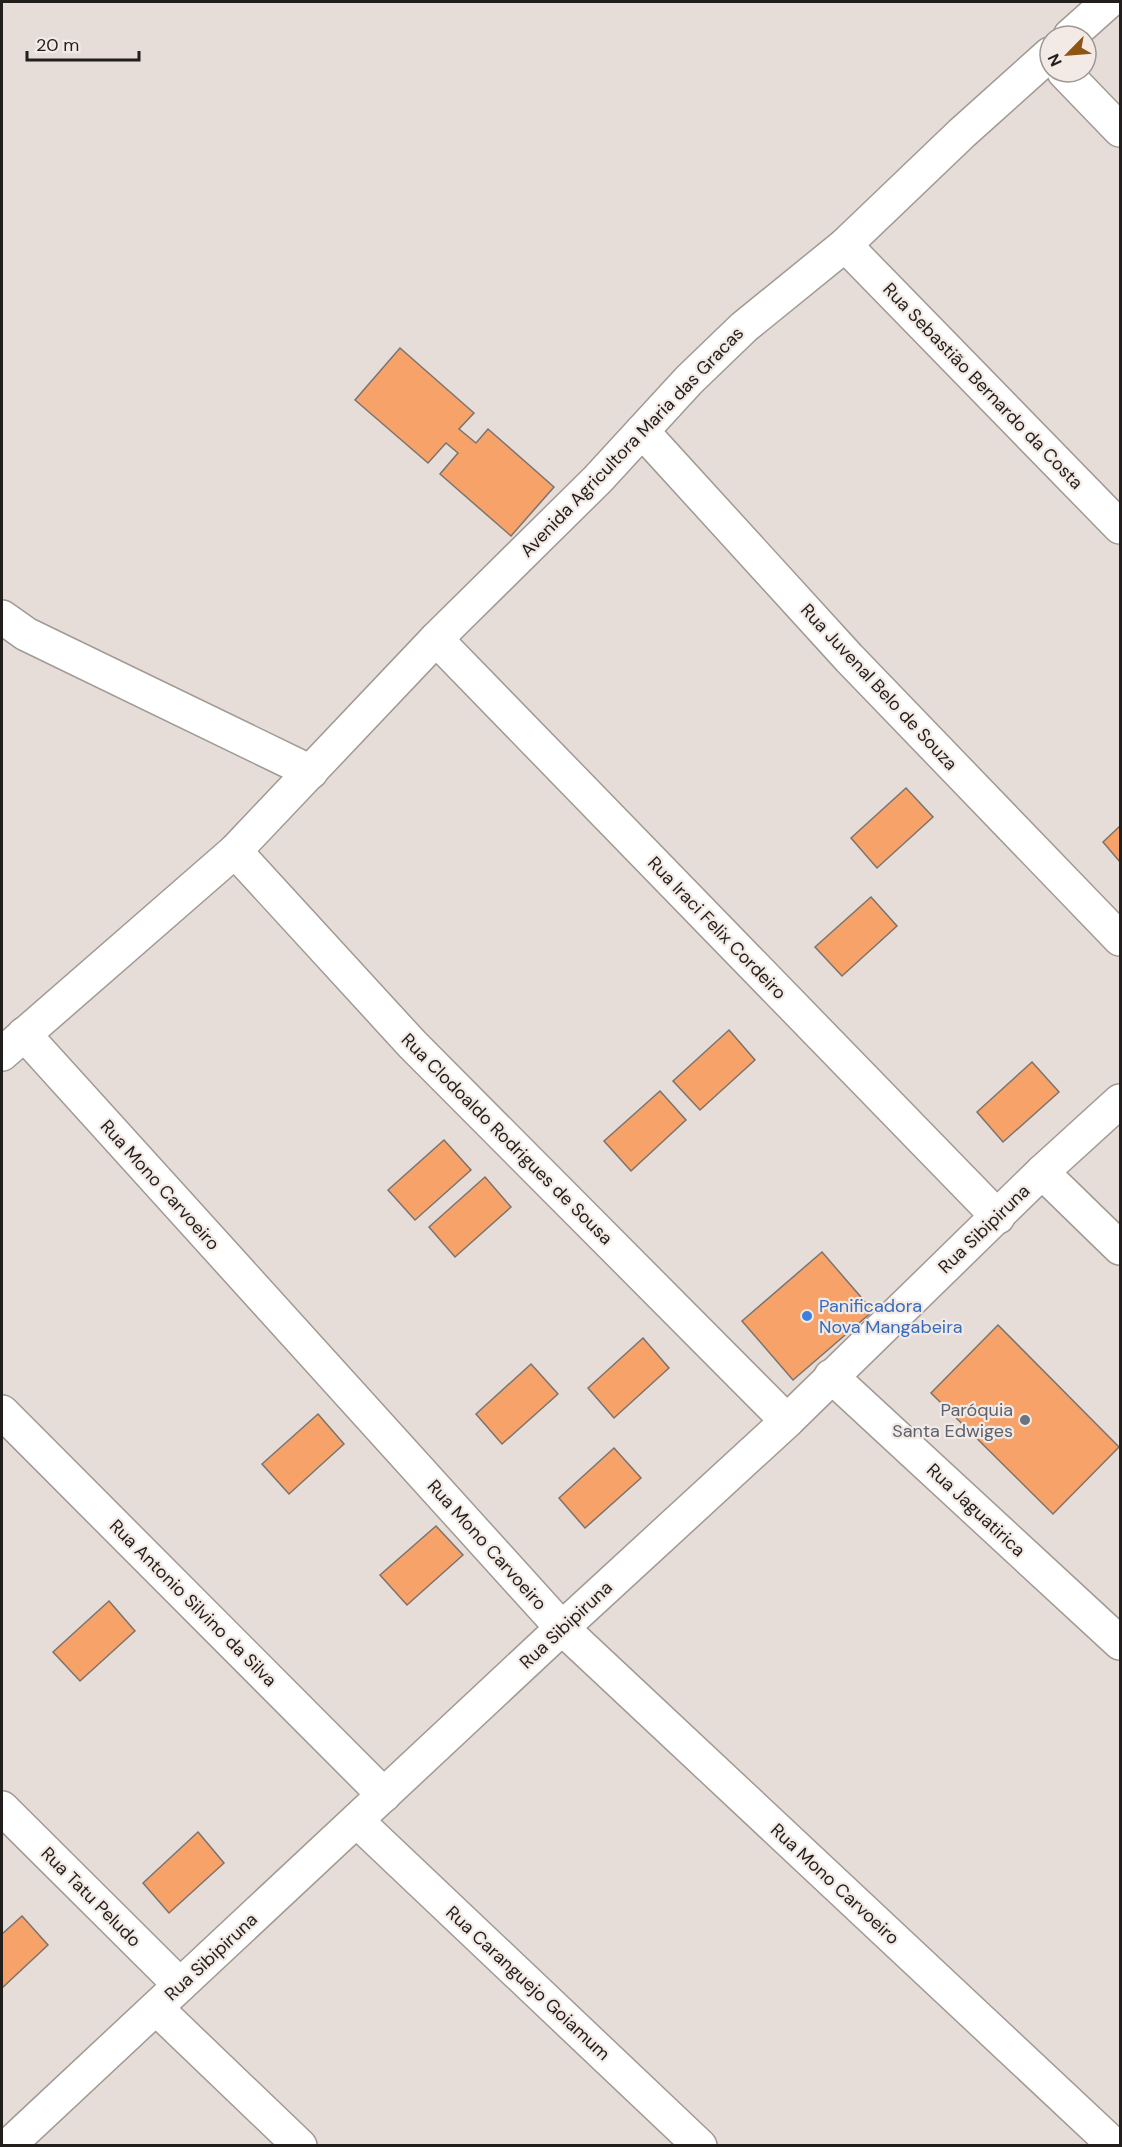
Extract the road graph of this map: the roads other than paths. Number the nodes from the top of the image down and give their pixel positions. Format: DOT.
graph roads {
  1 [pos="1108,2"];
  2 [pos="1086,24"];
  3 [pos="1038,70"];
  4 [pos="1081,84"];
  5 [pos="1120,130"];
  6 [pos="845,245"];
  7 [pos="642,431"];
  8 [pos="1120,527"];
  9 [pos="2,617"];
  10 [pos="436,639"];
  11 [pos="311,772"];
  12 [pos="235,851"];
  13 [pos="1120,939"];
  14 [pos="13,1044"];
  15 [pos="1120,1101"];
  16 [pos="1042,1172"];
  17 [pos="998,1217"];
  18 [pos="1120,1248"];
  19 [pos="831,1376"];
  20 [pos="2,1412"];
  21 [pos="787,1421"];
  22 [pos="562,1628"];
  23 [pos="1120,1643"];
  24 [pos="384,1795"];
  25 [pos="2,1808"];
  26 [pos="357,1821"];
  27 [pos="180,1985"];
  28 [pos="156,2008"];
  29 [pos="8,2145"];
  30 [pos="300,2145"];
  31 [pos="700,2145"];
  32 [pos="1114,2145"];
  1 -- 2 [label="street, Avenida Agricultora Maria das Gracas"];
  3 -- 6 [label="street, Avenida Agricultora Maria das Gracas"];
  4 -- 5 [label="street"];
  6 -- 7 [label="street, Avenida Agricultora Maria das Gracas"];
  6 -- 8 [label="street, Rua Sebastião Bernardo da Costa"];
  7 -- 10 [label="street, Avenida Agricultora Maria das Gracas"];
  7 -- 13 [label="street, Rua Juvenal Belo de Souza"];
  9 -- 11 [label="street"];
  10 -- 11 [label="street, Avenida Agricultora Maria das Gracas"];
  10 -- 17 [label="street, Rua Iraci Felix Cordeiro"];
  11 -- 12 [label="street, Avenida Agricultora Maria das Gracas"];
  12 -- 14 [label="street, Avenida Agricultora Maria das Gracas"];
  12 -- 21 [label="street, Rua Clodoaldo Rodrigues de Sousa"];
  14 -- 22 [label="street, Rua Mono Carvoeiro"];
  15 -- 16 [label="street, Rua Sibipiruna"];
  16 -- 17 [label="street, Rua Sibipiruna"];
  16 -- 18 [label="street"];
  17 -- 19 [label="street, Rua Sibipiruna"];
  19 -- 21 [label="street, Rua Sibipiruna"];
  19 -- 23 [label="street, Rua Jaguatirica"];
  20 -- 24 [label="street, Rua Antonio Silvino da Silva"];
  21 -- 22 [label="street, Rua Sibipiruna"];
  22 -- 24 [label="street, Rua Sibipiruna"];
  22 -- 32 [label="street, Rua Mono Carvoeiro"];
  24 -- 26 [label="street, Rua Sibipiruna"];
  25 -- 27 [label="street, Rua Tatu Peludo"];
  26 -- 27 [label="street, Rua Sibipiruna"];
  26 -- 31 [label="street, Rua Caranguejo Goiamum"];
  27 -- 28 [label="street, Rua Sibipiruna"];
  28 -- 29 [label="street, Rua Sibipiruna"];
  28 -- 30 [label="street"];
}
